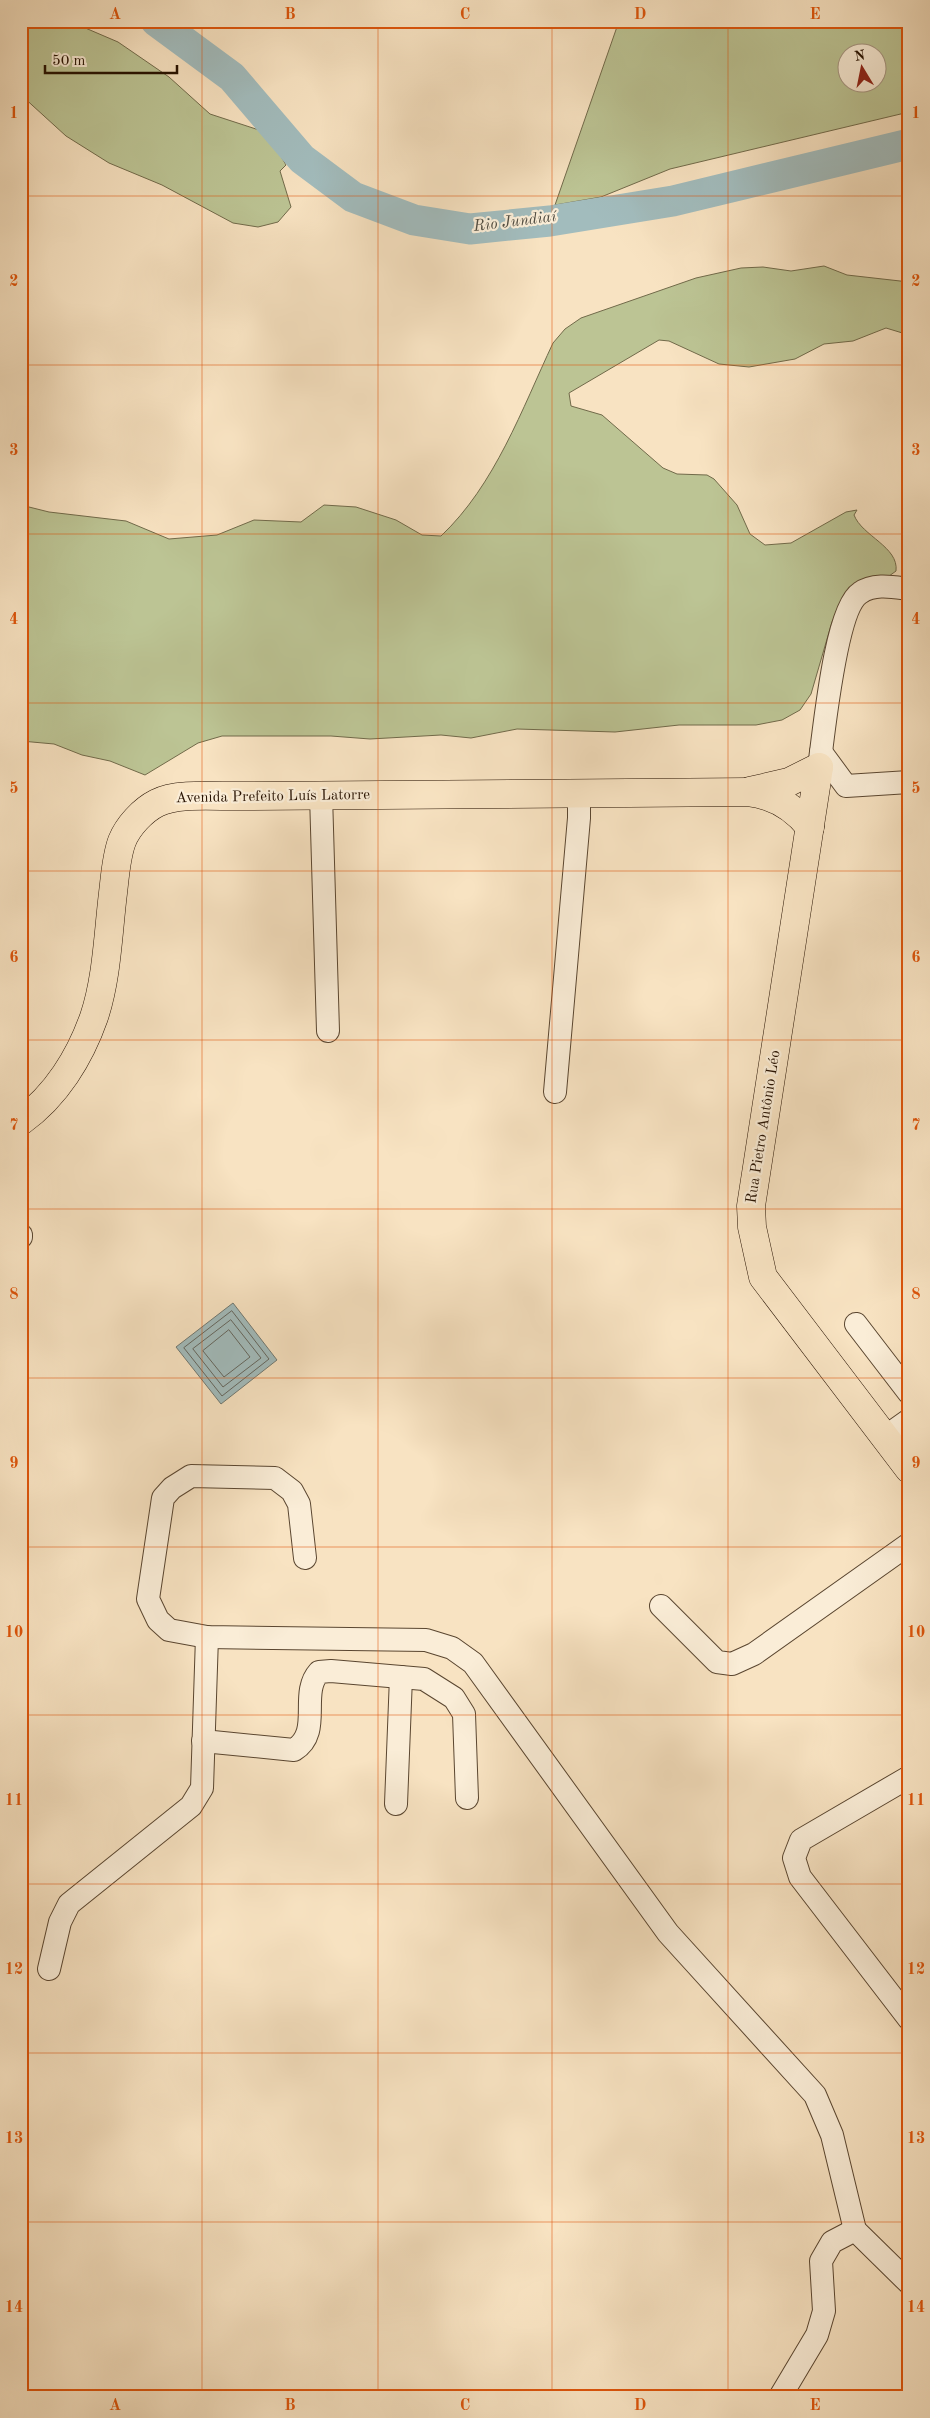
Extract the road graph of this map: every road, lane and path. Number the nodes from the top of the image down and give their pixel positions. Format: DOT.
graph roads {
  1 [pos="909,589"];
  2 [pos="820,760"];
  3 [pos="909,782"];
  4 [pos="748,792"];
  5 [pos="579,793"];
  6 [pos="321,795"];
  7 [pos="810,827"];
  8 [pos="328,1031"];
  9 [pos="555,1092"];
  10 [pos="21,1121"];
  11 [pos="856,1324"];
  12 [pos="909,1393"];
  13 [pos="909,1420"];
  14 [pos="885,1437"];
  15 [pos="909,1469"];
  16 [pos="909,1544"];
  17 [pos="305,1558"];
  18 [pos="661,1606"];
  19 [pos="207,1637"];
  20 [pos="401,1677"];
  21 [pos="203,1741"];
  22 [pos="909,1777"];
  23 [pos="467,1798"];
  24 [pos="396,1804"];
  25 [pos="49,1970"];
  26 [pos="909,2018"];
  27 [pos="855,2230"];
  28 [pos="909,2283"];
  29 [pos="780,2397"];
  1 -- 2 [label="street"];
  2 -- 3 [label="street"];
  2 -- 4 [label="main road, Avenida Prefeito Luís Latorre"];
  2 -- 7 [label="main road, Rua Pietro Antônio Léo"];
  4 -- 5 [label="main road, Avenida Prefeito Luís Latorre"];
  4 -- 7 [label="main road, Avenida Prefeito Luís Latorre"];
  5 -- 6 [label="main road, Avenida Prefeito Luís Latorre"];
  5 -- 9 [label="street"];
  6 -- 8 [label="street"];
  6 -- 10 [label="main road, Avenida Prefeito Luís Latorre"];
  7 -- 14 [label="main road, Rua Pietro Antônio Léo"];
  11 -- 12 [label="street"];
  13 -- 14 [label="street"];
  14 -- 15 [label="main road, Rua Pietro Antônio Léo"];
  16 -- 18 [label="street"];
  17 -- 19 [label="street"];
  19 -- 21 [label="street"];
  19 -- 27 [label="street"];
  20 -- 21 [label="street"];
  20 -- 23 [label="street"];
  20 -- 24 [label="street"];
  21 -- 25 [label="street"];
  22 -- 26 [label="street"];
  27 -- 28 [label="street"];
  27 -- 29 [label="street"];
}
